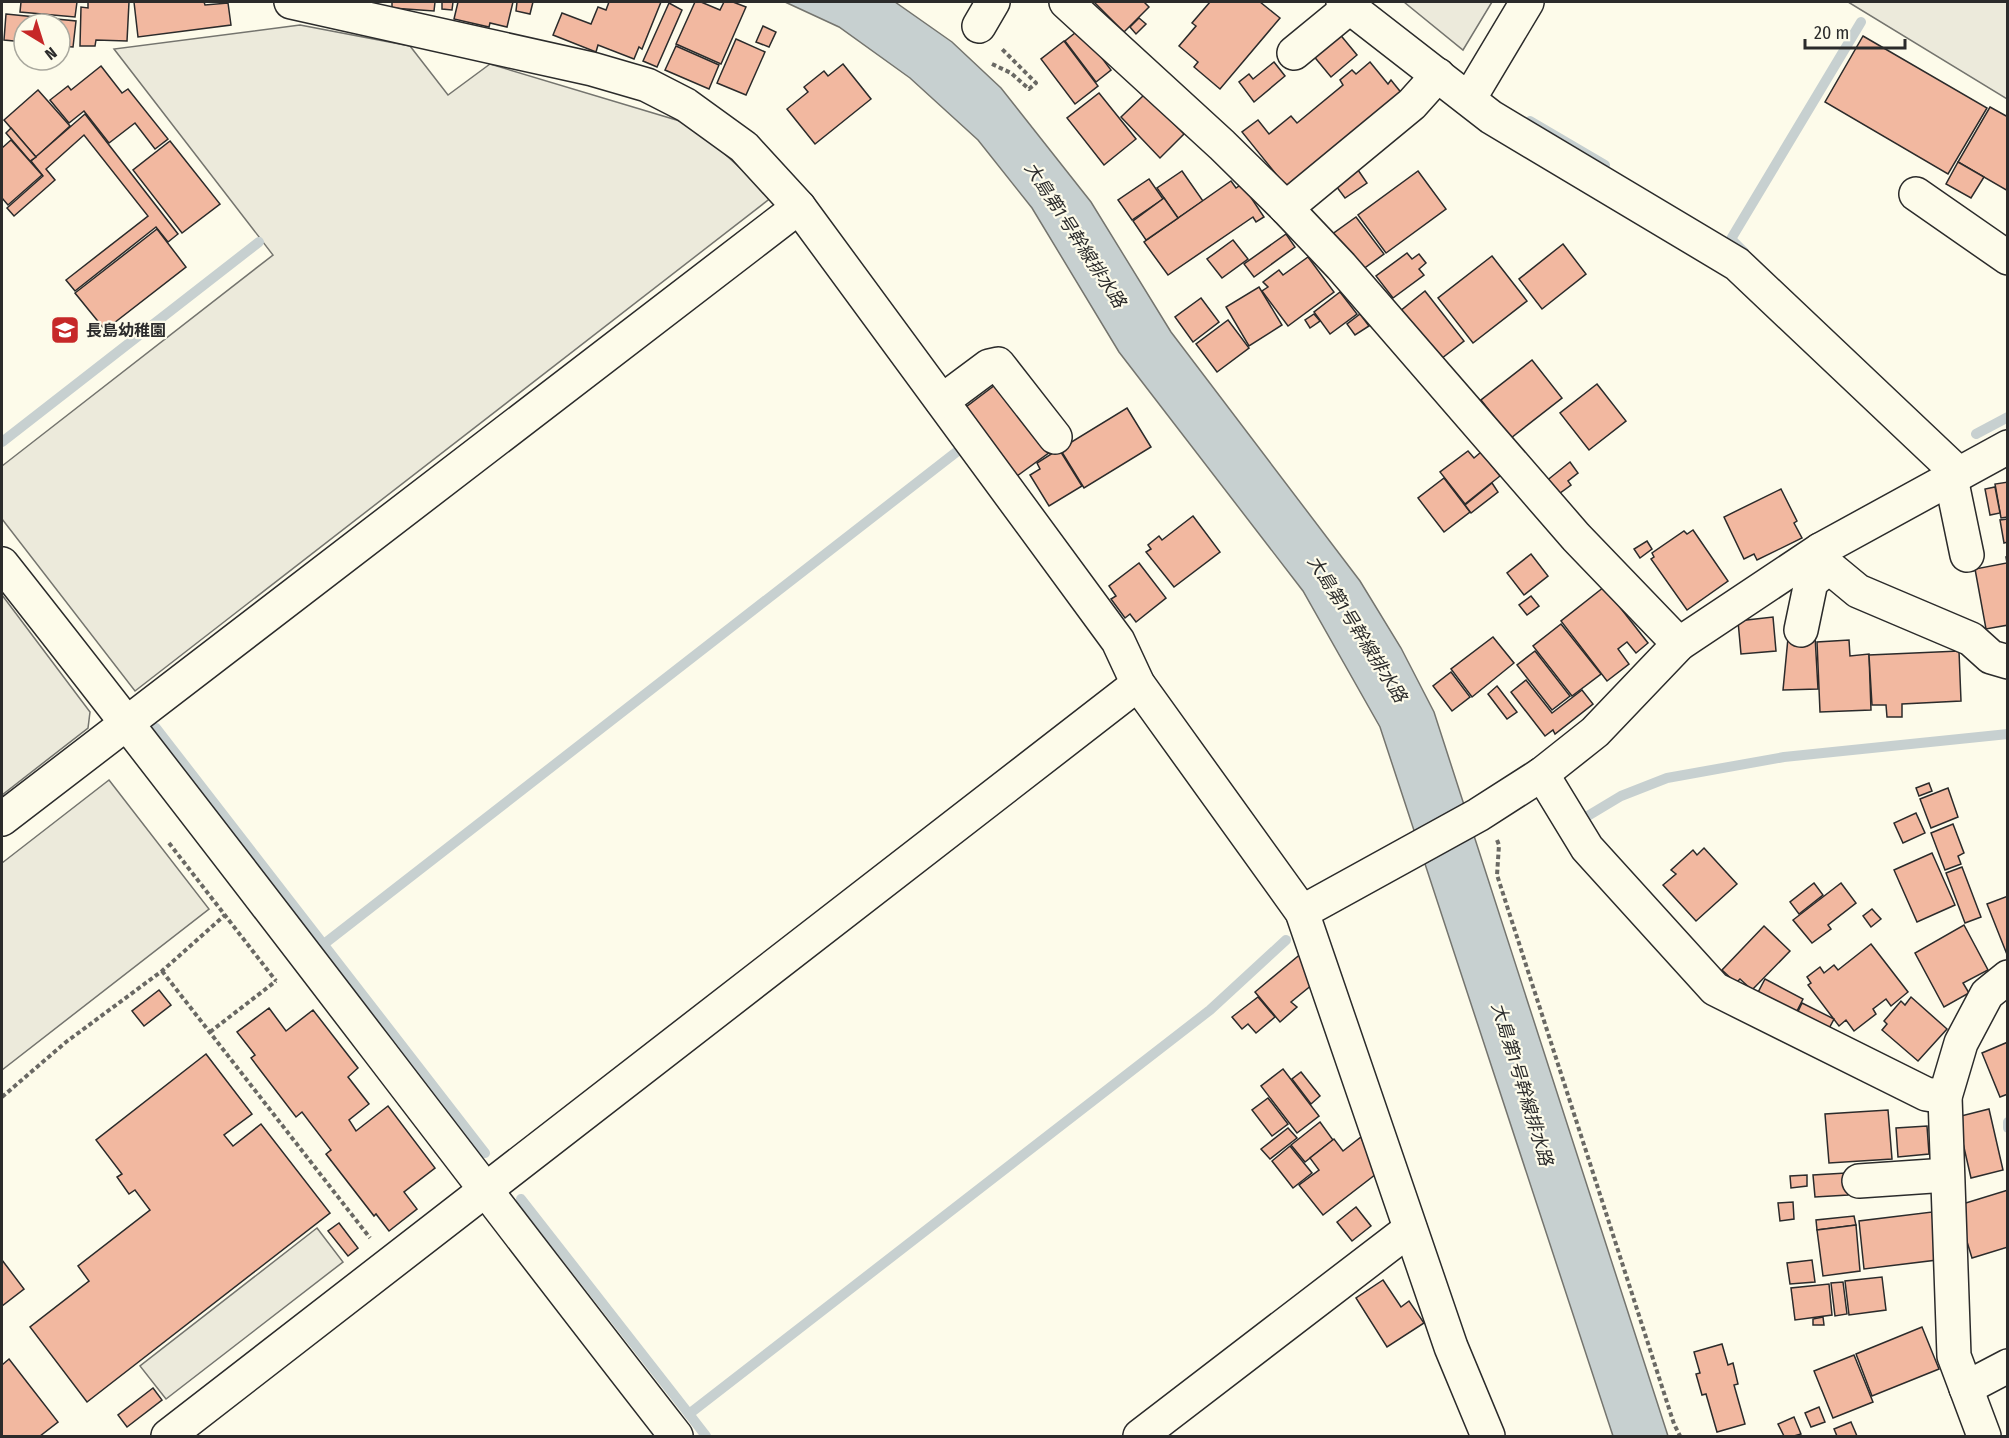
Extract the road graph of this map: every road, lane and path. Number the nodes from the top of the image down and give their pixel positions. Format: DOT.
graph roads {
  1 [pos="291,2"];
  2 [pos="1066,2"];
  3 [pos="1527,2"];
  4 [pos="1346,4"];
  5 [pos="986,14"];
  6 [pos="1294,53"];
  7 [pos="992,64"];
  8 [pos="1438,75"];
  9 [pos="1469,99"];
  10 [pos="1916,194"];
  11 [pos="799,207"];
  12 [pos="1286,208"];
  13 [pos="2007,258"];
  14 [pos="942,401"];
  15 [pos="1055,437"];
  16 [pos="2007,447"];
  17 [pos="1955,476"];
  18 [pos="1967,555"];
  19 [pos="1825,558"];
  20 [pos="2,564"];
  21 [pos="1801,630"];
  22 [pos="1679,644"];
  23 [pos="2007,662"];
  24 [pos="1138,684"];
  25 [pos="126,722"];
  26 [pos="1542,774"];
  27 [pos="1482,812"];
  28 [pos="2,819"];
  29 [pos="169,843"];
  30 [pos="1302,912"];
  31 [pos="225,915"];
  32 [pos="306,958"];
  33 [pos="162,971"];
  34 [pos="2007,977"];
  35 [pos="276,981"];
  36 [pos="210,1032"];
  37 [pos="2,1097"];
  38 [pos="1945,1097"];
  39 [pos="1947,1175"];
  40 [pos="1859,1181"];
  41 [pos="485,1192"];
  42 [pos="1410,1229"];
  43 [pos="391,1264"];
  44 [pos="2007,1366"];
  45 [pos="1966,1388"];
  46 [pos="168,1437"];
  47 [pos="676,1437"];
  48 [pos="1140,1437"];
  49 [pos="1488,1437"];
  50 [pos="1680,1437"];
  51 [pos="1984,1437"];
  1 -- 11 [label="street"];
  2 -- 12 [label="street"];
  3 -- 9 [label="street"];
  4 -- 6 [label="street"];
  4 -- 8 [label="street"];
  5 -- 7 [label="path"];
  8 -- 9 [label="street"];
  8 -- 12 [label="street"];
  9 -- 17 [label="street"];
  10 -- 13 [label="street"];
  11 -- 14 [label="street"];
  11 -- 25 [label="street"];
  12 -- 22 [label="street"];
  14 -- 15 [label="street"];
  14 -- 24 [label="street"];
  16 -- 17 [label="street"];
  17 -- 18 [label="street"];
  17 -- 19 [label="street"];
  19 -- 21 [label="street"];
  19 -- 22 [label="street"];
  19 -- 23 [label="street"];
  20 -- 25 [label="street"];
  22 -- 26 [label="street"];
  24 -- 30 [label="street"];
  24 -- 41 [label="street"];
  25 -- 28 [label="street"];
  25 -- 32 [label="street"];
  26 -- 27 [label="street"];
  26 -- 38 [label="street"];
  27 -- 30 [label="street"];
  27 -- 50 [label="path"];
  29 -- 31 [label="path"];
  30 -- 42 [label="street"];
  31 -- 33 [label="path"];
  31 -- 35 [label="path"];
  32 -- 35 [label="path"];
  32 -- 41 [label="street"];
  33 -- 36 [label="path"];
  33 -- 37 [label="path"];
  34 -- 38 [label="street"];
  35 -- 36 [label="path"];
  36 -- 43 [label="path"];
  38 -- 39 [label="street"];
  39 -- 40 [label="street"];
  39 -- 45 [label="street"];
  41 -- 43 [label="street"];
  41 -- 47 [label="street"];
  42 -- 48 [label="street"];
  42 -- 49 [label="street"];
  43 -- 46 [label="street"];
  44 -- 45 [label="street"];
  45 -- 51 [label="street"];
}
